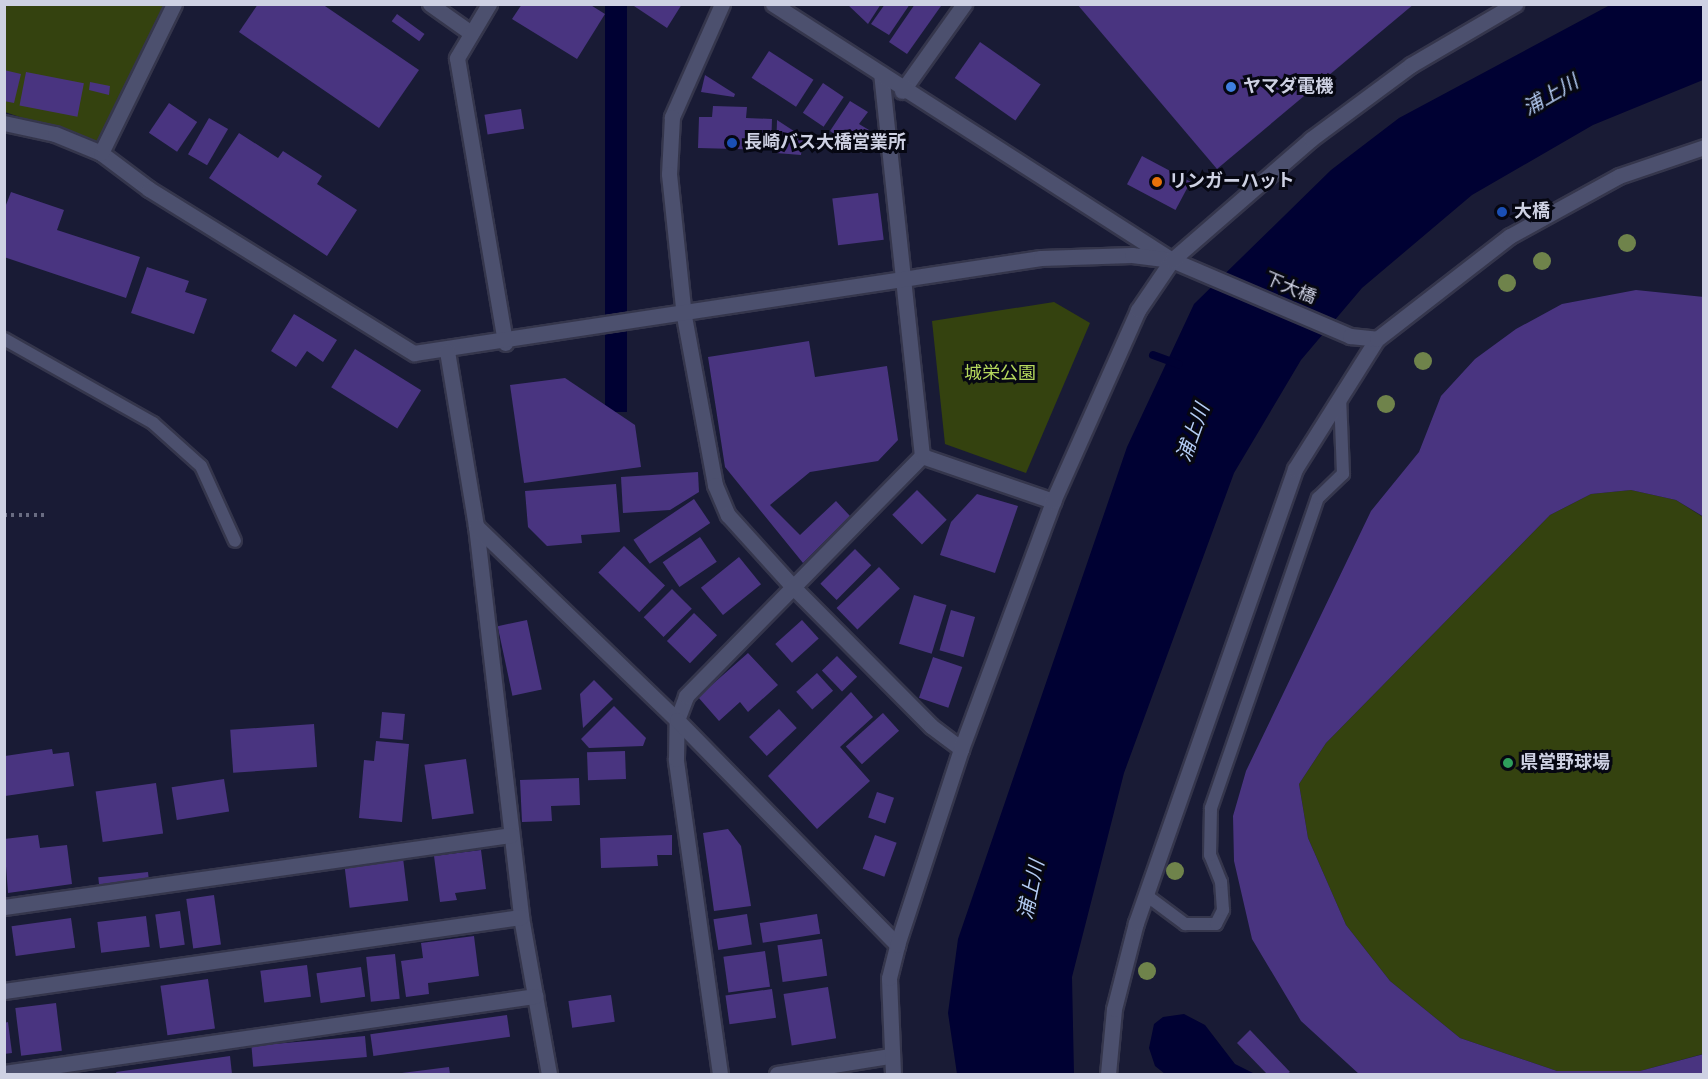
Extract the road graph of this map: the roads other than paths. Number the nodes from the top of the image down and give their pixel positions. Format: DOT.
graph roads {
  1 [pos="174,4"];
  2 [pos="430,4"];
  3 [pos="489,4"];
  4 [pos="722,4"];
  5 [pos="773,4"];
  6 [pos="964,4"];
  7 [pos="1515,4"];
  8 [pos="471,33"];
  9 [pos="881,74"];
  10 [pos="902,91"];
  11 [pos="4,123"];
  12 [pos="1704,147"];
  13 [pos="101,153"];
  14 [pos="1172,260"];
  15 [pos="905,283"];
  16 [pos="684,316"];
  17 [pos="4,339"];
  18 [pos="1377,339"];
  19 [pos="505,343"];
  20 [pos="447,351"];
  21 [pos="1340,397"];
  22 [pos="922,456"];
  23 [pos="1053,501"];
  24 [pos="476,526"];
  25 [pos="235,541"];
  26 [pos="794,588"];
  27 [pos="677,720"];
  28 [pos="961,749"];
  29 [pos="511,835"];
  30 [pos="1146,895"];
  31 [pos="4,907"];
  32 [pos="521,917"];
  33 [pos="897,945"];
  34 [pos="4,991"];
  35 [pos="535,996"];
  36 [pos="889,1056"];
  37 [pos="4,1073"];
  38 [pos="549,1074"];
  39 [pos="720,1074"];
  40 [pos="777,1074"];
  41 [pos="893,1074"];
  42 [pos="1108,1074"];
  1 -- 13 [label="street"];
  2 -- 8 [label="street"];
  3 -- 8 [label="street"];
  4 -- 16 [label="street"];
  5 -- 9 [label="street"];
  6 -- 10 [label="street"];
  7 -- 14 [label="street"];
  8 -- 19 [label="street"];
  9 -- 10 [label="street"];
  9 -- 15 [label="street"];
  10 -- 14 [label="street"];
  11 -- 13 [label="street"];
  12 -- 18 [label="street"];
  13 -- 20 [label="street"];
  14 -- 15 [label="street"];
  14 -- 18 [label="street, 下大橋"];
  14 -- 23 [label="street"];
  15 -- 16 [label="street"];
  15 -- 22 [label="street"];
  16 -- 19 [label="street"];
  16 -- 26 [label="street"];
  17 -- 25 [label="lane"];
  18 -- 21 [label="street"];
  19 -- 20 [label="street"];
  20 -- 24 [label="street"];
  21 -- 30 [label="street"];
  21 -- 30 [label="lane"];
  22 -- 23 [label="street"];
  22 -- 26 [label="street"];
  23 -- 28 [label="street"];
  24 -- 27 [label="street"];
  24 -- 29 [label="street"];
  26 -- 27 [label="street"];
  26 -- 28 [label="street"];
  27 -- 33 [label="street"];
  27 -- 39 [label="street"];
  28 -- 33 [label="street"];
  29 -- 31 [label="street"];
  29 -- 32 [label="street"];
  30 -- 42 [label="street"];
  32 -- 34 [label="street"];
  32 -- 35 [label="street"];
  33 -- 36 [label="street"];
  35 -- 37 [label="street"];
  35 -- 38 [label="street"];
  36 -- 40 [label="street"];
  36 -- 41 [label="street"];
}
